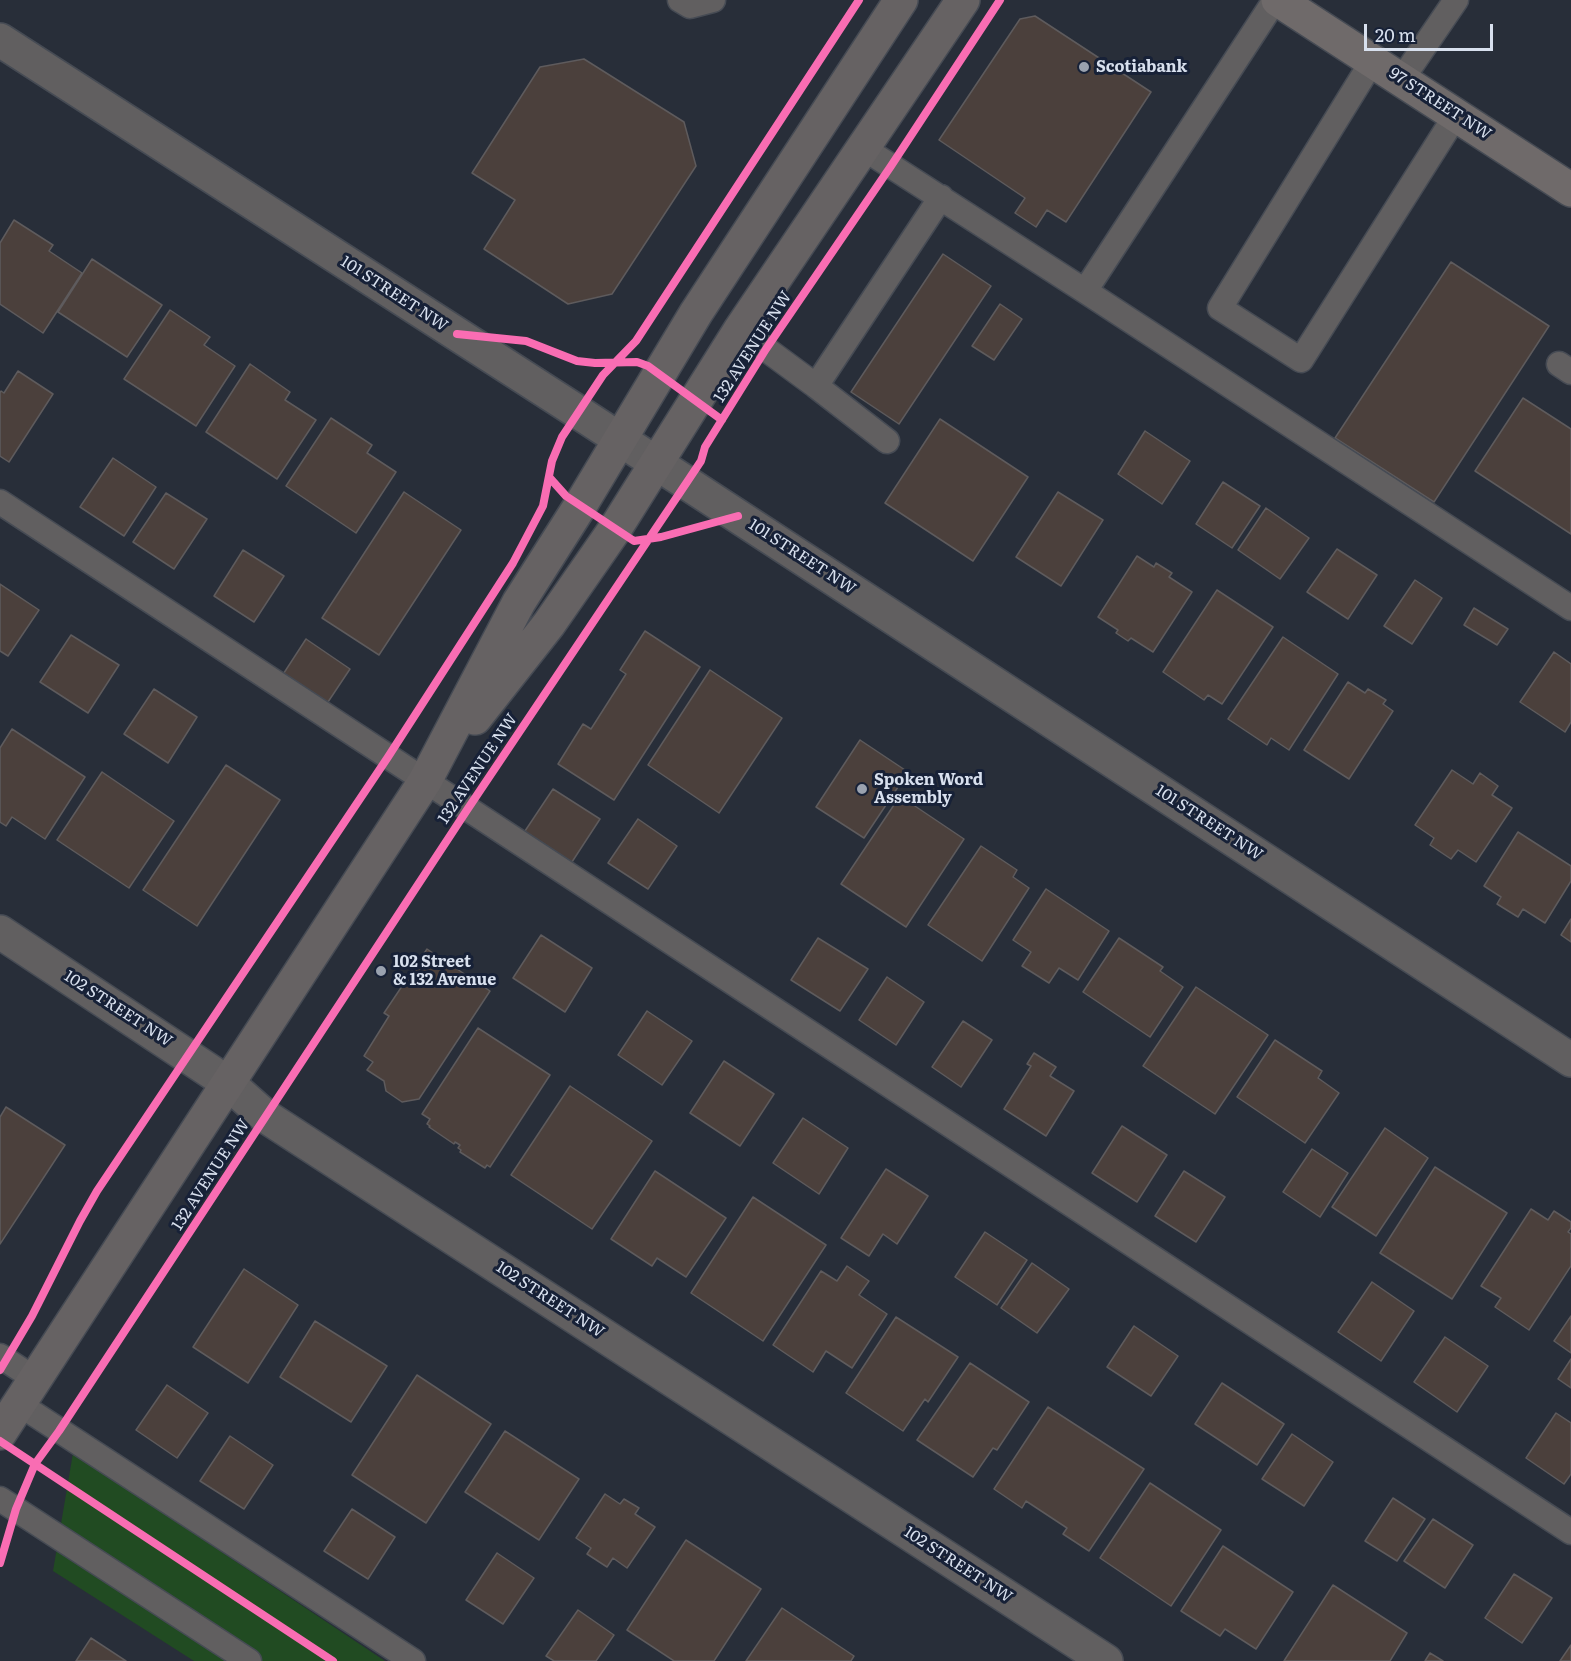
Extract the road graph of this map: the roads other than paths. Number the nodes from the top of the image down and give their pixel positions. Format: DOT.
graph roads {
  1 [pos="680,0"];
  2 [pos="713,0"];
  3 [pos="902,0"];
  4 [pos="963,0"];
  5 [pos="1276,0"];
  6 [pos="1456,0"];
  7 [pos="0,40"];
  8 [pos="1373,60"];
  9 [pos="1402,79"];
  10 [pos="1456,115"];
  11 [pos="863,147"];
  12 [pos="1571,190"];
  13 [pos="941,197"];
  14 [pos="1085,291"];
  15 [pos="740,330"];
  16 [pos="816,386"];
  17 [pos="620,439"];
  18 [pos="887,441"];
  19 [pos="657,463"];
  20 [pos="0,502"];
  21 [pos="1571,608"];
  22 [pos="424,782"];
  23 [pos="0,932"];
  24 [pos="1571,1060"];
  25 [pos="228,1083"];
  26 [pos="0,1356"];
  27 [pos="27,1391"];
  28 [pos="0,1432"];
  29 [pos="0,1499"];
  30 [pos="1571,1532"];
  31 [pos="249,1661"];
  32 [pos="413,1661"];
  33 [pos="1106,1661"];
  1 -- 2 [label="lane"];
  3 -- 17 [label="street, 132 AVENUE NW"];
  4 -- 11 [label="street, 132 AVENUE NW"];
  5 -- 8 [label="main road, 97 STREET NW"];
  5 -- 14 [label="lane"];
  6 -- 9 [label="lane"];
  7 -- 17 [label="street, 101 STREET NW"];
  8 -- 9 [label="main road, 97 STREET NW"];
  8 -- 10 [label="lane"];
  9 -- 10 [label="main road, 97 STREET NW"];
  10 -- 12 [label="main road, 97 STREET NW"];
  11 -- 13 [label="lane"];
  11 -- 15 [label="street, 132 AVENUE NW"];
  13 -- 14 [label="lane"];
  13 -- 16 [label="lane"];
  14 -- 21 [label="lane"];
  15 -- 16 [label="lane"];
  15 -- 19 [label="street, 132 AVENUE NW"];
  16 -- 18 [label="lane"];
  17 -- 19 [label="street, 101 STREET NW"];
  17 -- 22 [label="street, 132 AVENUE NW"];
  19 -- 22 [label="street, 132 AVENUE NW"];
  19 -- 24 [label="street, 101 STREET NW"];
  20 -- 22 [label="lane"];
  22 -- 25 [label="street, 132 AVENUE NW"];
  22 -- 30 [label="lane"];
  23 -- 25 [label="street, 102 STREET NW"];
  25 -- 27 [label="street, 132 AVENUE NW"];
  25 -- 33 [label="street, 102 STREET NW"];
  26 -- 27 [label="lane"];
  27 -- 28 [label="street, 132 AVENUE NW"];
  27 -- 32 [label="lane"];
  29 -- 31 [label="lane"];
}
